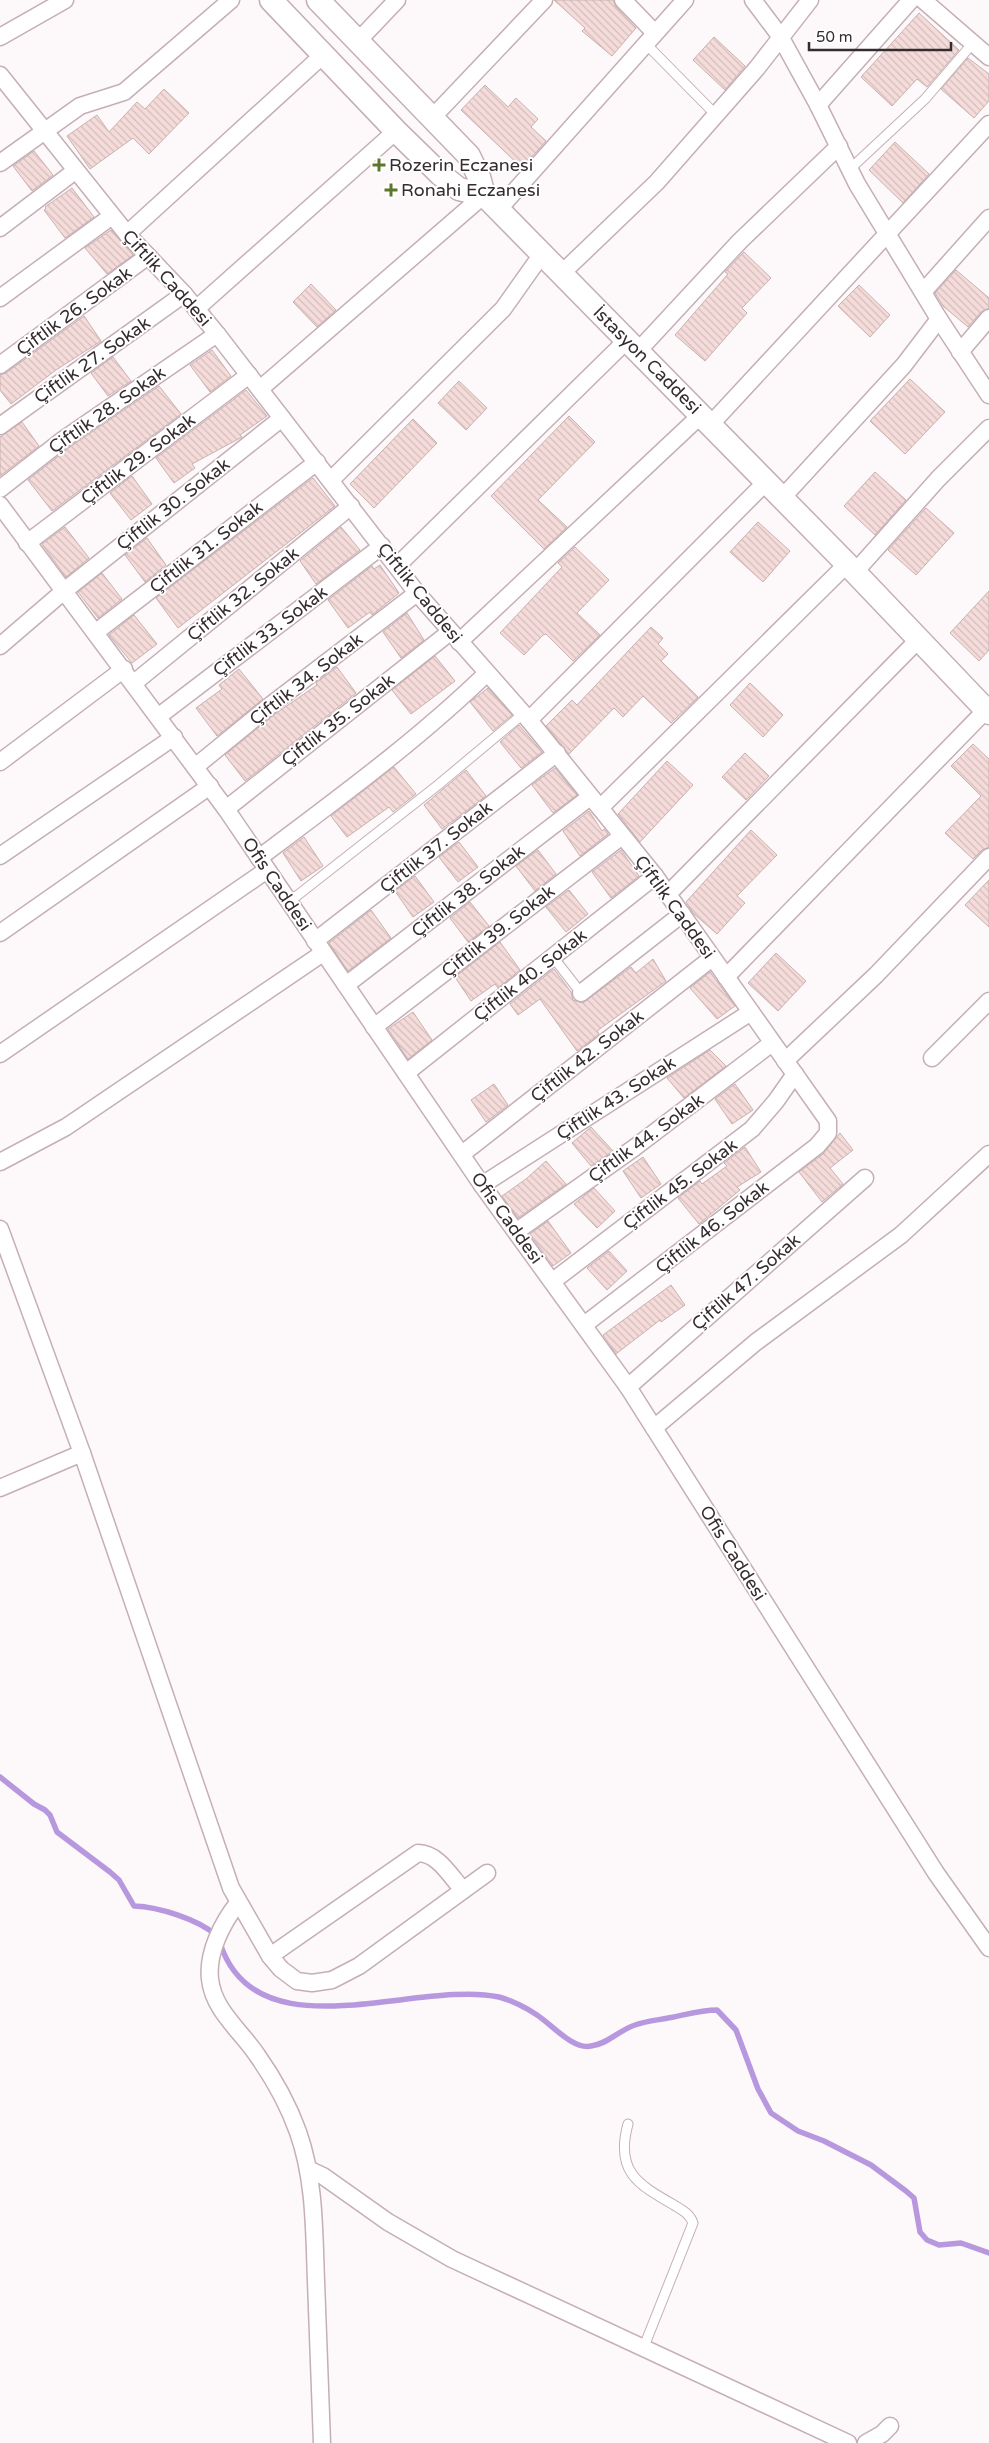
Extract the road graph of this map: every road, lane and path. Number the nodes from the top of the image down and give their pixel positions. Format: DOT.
graph roads {
  1 [pos="64,0"];
  2 [pos="231,0"];
  3 [pos="271,0"];
  4 [pos="318,0"];
  5 [pos="397,0"];
  6 [pos="623,0"];
  7 [pos="685,0"];
  8 [pos="753,0"];
  9 [pos="810,0"];
  10 [pos="911,0"];
  11 [pos="923,0"];
  12 [pos="533,4"];
  13 [pos="780,36"];
  14 [pos="0,37"];
  15 [pos="651,38"];
  16 [pos="358,41"];
  17 [pos="984,50"];
  18 [pos="323,55"];
  19 [pos="4,85"];
  20 [pos="818,105"];
  21 [pos="716,115"];
  22 [pos="431,119"];
  23 [pos="989,124"];
  24 [pos="45,130"];
  25 [pos="396,131"];
  26 [pos="839,146"];
  27 [pos="0,163"];
  28 [pos="850,168"];
  29 [pos="76,171"];
  30 [pos="491,203"];
  31 [pos="112,216"];
  32 [pos="989,218"];
  33 [pos="0,228"];
  34 [pos="127,234"];
  35 [pos="888,234"];
  36 [pos="542,254"];
  37 [pos="148,256"];
  38 [pos="562,274"];
  39 [pos="923,292"];
  40 [pos="184,294"];
  41 [pos="0,298"];
  42 [pos="196,309"];
  43 [pos="989,318"];
  44 [pos="939,319"];
  45 [pos="217,334"];
  46 [pos="632,346"];
  47 [pos="960,352"];
  48 [pos="0,365"];
  49 [pos="249,375"];
  50 [pos="260,389"];
  51 [pos="989,395"];
  52 [pos="282,418"];
  53 [pos="705,420"];
  54 [pos="0,426"];
  55 [pos="989,428"];
  56 [pos="316,462"];
  57 [pos="331,480"];
  58 [pos="766,482"];
  59 [pos="0,489"];
  60 [pos="782,498"];
  61 [pos="0,506"];
  62 [pos="351,506"];
  63 [pos="27,543"];
  64 [pos="382,546"];
  65 [pos="397,566"];
  66 [pos="851,568"];
  67 [pos="64,591"];
  68 [pos="417,593"];
  69 [pos="96,632"];
  70 [pos="455,637"];
  71 [pos="919,639"];
  72 [pos="0,646"];
  73 [pos="124,669"];
  74 [pos="487,673"];
  75 [pos="134,683"];
  76 [pos="987,711"];
  77 [pos="159,716"];
  78 [pos="526,717"];
  79 [pos="174,737"];
  80 [pos="557,753"];
  81 [pos="0,762"];
  82 [pos="196,767"];
  83 [pos="210,786"];
  84 [pos="595,803"];
  85 [pos="226,809"];
  86 [pos="622,836"];
  87 [pos="0,856"];
  88 [pos="989,857"];
  89 [pos="263,864"];
  90 [pos="655,876"];
  91 [pos="668,894"];
  92 [pos="289,902"];
  93 [pos="682,914"];
  94 [pos="0,933"];
  95 [pos="319,947"];
  96 [pos="553,957"];
  97 [pos="712,958"];
  98 [pos="726,977"];
  99 [pos="346,985"];
  100 [pos="581,993"];
  101 [pos="989,1001"];
  102 [pos="751,1012"];
  103 [pos="374,1027"];
  104 [pos="772,1042"];
  105 [pos="0,1054"];
  106 [pos="932,1058"];
  107 [pos="790,1068"];
  108 [pos="406,1073"];
  109 [pos="828,1121"];
  110 [pos="462,1154"];
  111 [pos="989,1154"];
  112 [pos="0,1162"];
  113 [pos="864,1178"];
  114 [pos="482,1185"];
  115 [pos="0,1229"];
  116 [pos="517,1231"];
  117 [pos="553,1281"];
  118 [pos="584,1325"];
  119 [pos="628,1387"];
  120 [pos="654,1428"];
  121 [pos="82,1453"];
  122 [pos="0,1488"];
  123 [pos="488,1873"];
  124 [pos="463,1890"];
  125 [pos="238,1904"];
  126 [pos="989,1948"];
  127 [pos="270,1956"];
  128 [pos="628,2124"];
  129 [pos="308,2169"];
  130 [pos="643,2349"];
  131 [pos="890,2426"];
  132 [pos="322,2443"];
  133 [pos="848,2443"];
  134 [pos="866,2443"];
  1 -- 14 [label="street"];
  2 -- 24 [label="street"];
  3 -- 18 [label="main road"];
  4 -- 16 [label="main road, İstasyon Caddesi"];
  5 -- 16 [label="street"];
  6 -- 15 [label="street"];
  7 -- 15 [label="street"];
  8 -- 13 [label="street"];
  9 -- 13 [label="street"];
  10 -- 20 [label="street"];
  11 -- 17 [label="street"];
  12 -- 22 [label="street"];
  13 -- 20 [label="street"];
  13 -- 21 [label="street"];
  15 -- 21 [label="lane"];
  15 -- 30 [label="street"];
  16 -- 22 [label="main road, İstasyon Caddesi"];
  17 -- 28 [label="lane"];
  18 -- 25 [label="main road"];
  18 -- 34 [label="street"];
  19 -- 24 [label="street, Çiftlik Caddesi"];
  20 -- 26 [label="street"];
  21 -- 38 [label="street"];
  22 -- 30 [label="main road, İstasyon Caddesi"];
  23 -- 35 [label="street, Çiftlik 35. Sokak"];
  24 -- 27 [label="street"];
  24 -- 29 [label="street, Çiftlik Caddesi"];
  25 -- 30 [label="main road"];
  25 -- 42 [label="street"];
  26 -- 28 [label="street"];
  26 -- 46 [label="street"];
  28 -- 35 [label="street"];
  29 -- 31 [label="street, Çiftlik Caddesi"];
  29 -- 33 [label="street"];
  30 -- 36 [label="main road, İstasyon Caddesi"];
  30 -- 50 [label="street"];
  31 -- 34 [label="street, Çiftlik Caddesi"];
  31 -- 41 [label="street"];
  32 -- 39 [label="street"];
  34 -- 37 [label="street, Çiftlik Caddesi"];
  35 -- 39 [label="street"];
  35 -- 53 [label="street, Çiftlik 35. Sokak"];
  36 -- 38 [label="main road, İstasyon Caddesi"];
  36 -- 57 [label="street"];
  37 -- 40 [label="street, Çiftlik Caddesi"];
  37 -- 48 [label="street, Çiftlik 26. Sokak"];
  38 -- 46 [label="main road, İstasyon Caddesi"];
  39 -- 44 [label="street"];
  40 -- 42 [label="street, Çiftlik Caddesi"];
  40 -- 54 [label="street, Çiftlik 27. Sokak"];
  42 -- 45 [label="street, Çiftlik Caddesi"];
  43 -- 47 [label="street"];
  44 -- 47 [label="street"];
  44 -- 60 [label="street"];
  45 -- 49 [label="street, Çiftlik Caddesi"];
  45 -- 59 [label="street, Çiftlik 28. Sokak"];
  46 -- 53 [label="main road, İstasyon Caddesi"];
  46 -- 65 [label="street"];
  47 -- 51 [label="street"];
  49 -- 50 [label="street, Çiftlik Caddesi"];
  49 -- 63 [label="street, Çiftlik 29. Sokak"];
  50 -- 52 [label="street, Çiftlik Caddesi"];
  52 -- 56 [label="street, Çiftlik Caddesi"];
  52 -- 67 [label="street, Çiftlik 30. Sokak"];
  53 -- 58 [label="main road, İstasyon Caddesi"];
  53 -- 70 [label="street, Çiftlik 35. Sokak"];
  55 -- 66 [label="street, Çiftlik 38. Sokak"];
  56 -- 57 [label="street, Çiftlik Caddesi"];
  56 -- 69 [label="street, Çiftlik 31. Sokak"];
  57 -- 62 [label="street, Çiftlik Caddesi"];
  58 -- 60 [label="main road, İstasyon Caddesi"];
  58 -- 78 [label="street"];
  60 -- 66 [label="main road, İstasyon Caddesi"];
  61 -- 63 [label="street, Ofis Caddesi"];
  62 -- 64 [label="street, Çiftlik Caddesi"];
  62 -- 75 [label="street, Çiftlik 32. Sokak"];
  63 -- 67 [label="street, Ofis Caddesi"];
  64 -- 65 [label="street, Çiftlik Caddesi"];
  64 -- 77 [label="street, Çiftlik 33. Sokak"];
  65 -- 68 [label="street, Çiftlik Caddesi"];
  66 -- 71 [label="main road, İstasyon Caddesi"];
  66 -- 84 [label="street, Çiftlik 38. Sokak"];
  67 -- 69 [label="street, Ofis Caddesi"];
  67 -- 72 [label="street, Çiftlik 30. Sokak"];
  68 -- 70 [label="street, Çiftlik Caddesi"];
  68 -- 82 [label="street, Çiftlik 34. Sokak"];
  69 -- 73 [label="street, Ofis Caddesi"];
  70 -- 74 [label="street, Çiftlik Caddesi"];
  70 -- 85 [label="street, Çiftlik 35. Sokak"];
  71 -- 76 [label="main road, İstasyon Caddesi"];
  71 -- 91 [label="street"];
  73 -- 75 [label="street, Ofis Caddesi"];
  73 -- 81 [label="street"];
  74 -- 78 [label="street, Çiftlik Caddesi"];
  74 -- 89 [label="street"];
  75 -- 77 [label="street, Ofis Caddesi"];
  76 -- 98 [label="street"];
  77 -- 79 [label="street, Ofis Caddesi"];
  78 -- 80 [label="street, Çiftlik Caddesi"];
  78 -- 92 [label="lane"];
  79 -- 82 [label="street, Ofis Caddesi"];
  79 -- 87 [label="street"];
  80 -- 84 [label="street, Çiftlik Caddesi"];
  80 -- 95 [label="street, Çiftlik 37. Sokak"];
  82 -- 83 [label="street, Ofis Caddesi"];
  83 -- 85 [label="street, Ofis Caddesi"];
  83 -- 94 [label="street"];
  84 -- 86 [label="street, Çiftlik Caddesi"];
  84 -- 99 [label="street, Çiftlik 38. Sokak"];
  85 -- 89 [label="street, Ofis Caddesi"];
  86 -- 90 [label="street, Çiftlik Caddesi"];
  86 -- 103 [label="street, Çiftlik 39. Sokak"];
  88 -- 107 [label="street, Çiftlik 45. Sokak"];
  89 -- 92 [label="street, Ofis Caddesi"];
  89 -- 105 [label="street"];
  90 -- 91 [label="street, Çiftlik Caddesi"];
  90 -- 96 [label="street, Çiftlik 40. Sokak"];
  91 -- 93 [label="street, Çiftlik Caddesi"];
  92 -- 95 [label="street, Ofis Caddesi"];
  93 -- 97 [label="street, Çiftlik Caddesi"];
  93 -- 100 [label="street"];
  95 -- 99 [label="street, Ofis Caddesi"];
  95 -- 112 [label="street, Çiftlik 37. Sokak"];
  96 -- 100 [label="lane"];
  96 -- 108 [label="street, Çiftlik 40. Sokak"];
  97 -- 98 [label="street, Çiftlik Caddesi"];
  97 -- 110 [label="street, Çiftlik 42. Sokak"];
  98 -- 102 [label="street, Çiftlik Caddesi"];
  99 -- 103 [label="street, Ofis Caddesi"];
  101 -- 106 [label="street"];
  102 -- 104 [label="street, Çiftlik Caddesi"];
  102 -- 114 [label="street, Çiftlik 43. Sokak"];
  103 -- 108 [label="street, Ofis Caddesi"];
  104 -- 107 [label="street, Çiftlik Caddesi"];
  104 -- 116 [label="street, Çiftlik 44. Sokak"];
  107 -- 109 [label="street, Çiftlik Caddesi"];
  107 -- 117 [label="street, Çiftlik 45. Sokak"];
  108 -- 110 [label="street, Ofis Caddesi"];
  109 -- 118 [label="street, Çiftlik 46. Sokak"];
  110 -- 114 [label="street, Ofis Caddesi"];
  111 -- 120 [label="street"];
  113 -- 119 [label="street, Çiftlik 47. Sokak"];
  114 -- 116 [label="street, Ofis Caddesi"];
  115 -- 121 [label="street"];
  116 -- 117 [label="street, Ofis Caddesi"];
  117 -- 118 [label="street, Ofis Caddesi"];
  118 -- 119 [label="street, Ofis Caddesi"];
  119 -- 120 [label="street, Ofis Caddesi"];
  120 -- 126 [label="street, Ofis Caddesi"];
  121 -- 122 [label="street"];
  121 -- 125 [label="street"];
  123 -- 124 [label="street"];
  124 -- 127 [label="street"];
  124 -- 127 [label="street"];
  125 -- 127 [label="street"];
  125 -- 129 [label="street"];
  128 -- 130 [label="lane"];
  129 -- 130 [label="street"];
  129 -- 132 [label="street"];
  130 -- 133 [label="street"];
  131 -- 134 [label="street"];
}
